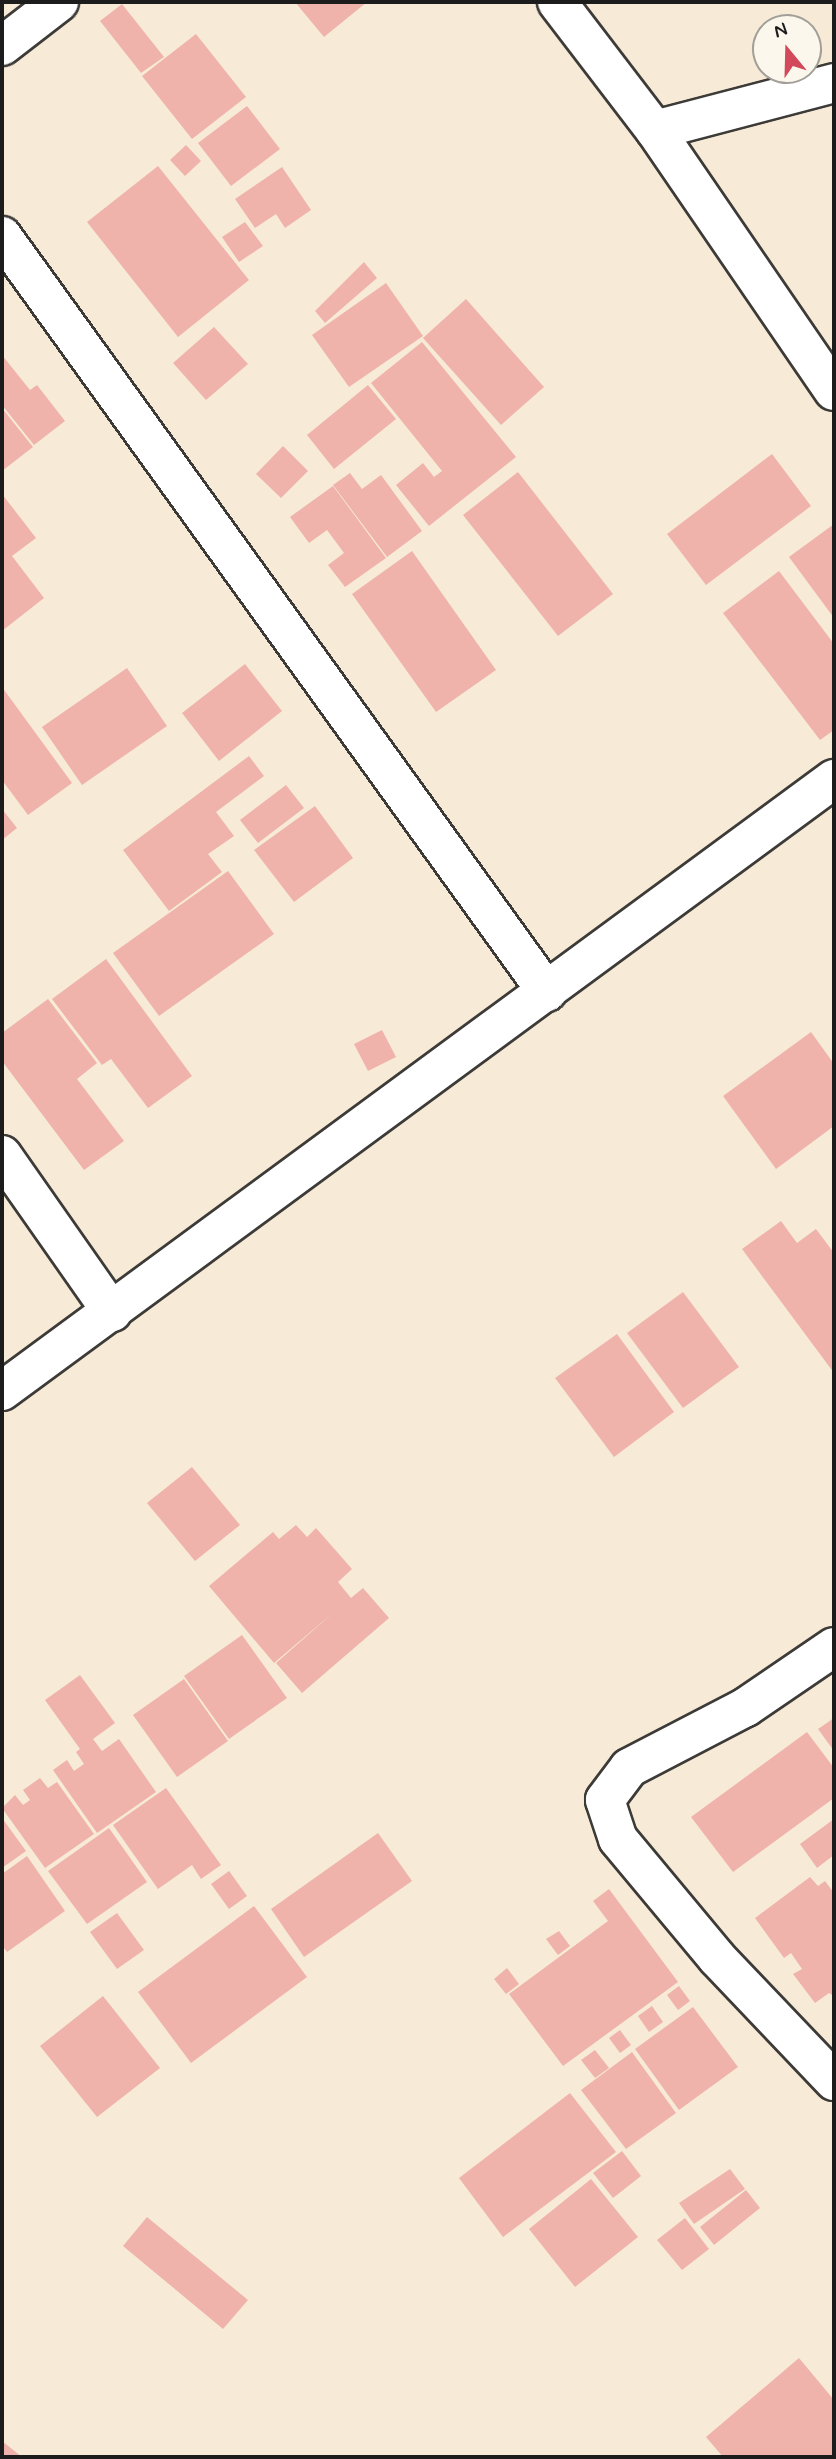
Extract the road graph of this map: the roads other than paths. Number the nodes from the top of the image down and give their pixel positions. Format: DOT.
graph roads {
  1 [pos="59,2"];
  2 [pos="556,2"];
  3 [pos="2,46"];
  4 [pos="834,83"];
  5 [pos="655,130"];
  6 [pos="2,236"];
  7 [pos="834,391"];
  8 [pos="834,779"];
  9 [pos="547,992"];
  10 [pos="2,1155"];
  11 [pos="112,1312"];
  12 [pos="2,1391"];
  13 [pos="834,1647"];
  14 [pos="834,2081"];
  1 -- 3 [label="street"];
  2 -- 5 [label="street"];
  4 -- 5 [label="street"];
  5 -- 7 [label="street"];
  6 -- 9 [label="street"];
  8 -- 9 [label="street"];
  9 -- 11 [label="street"];
  10 -- 11 [label="street"];
  11 -- 12 [label="street"];
  13 -- 14 [label="street"];
}
